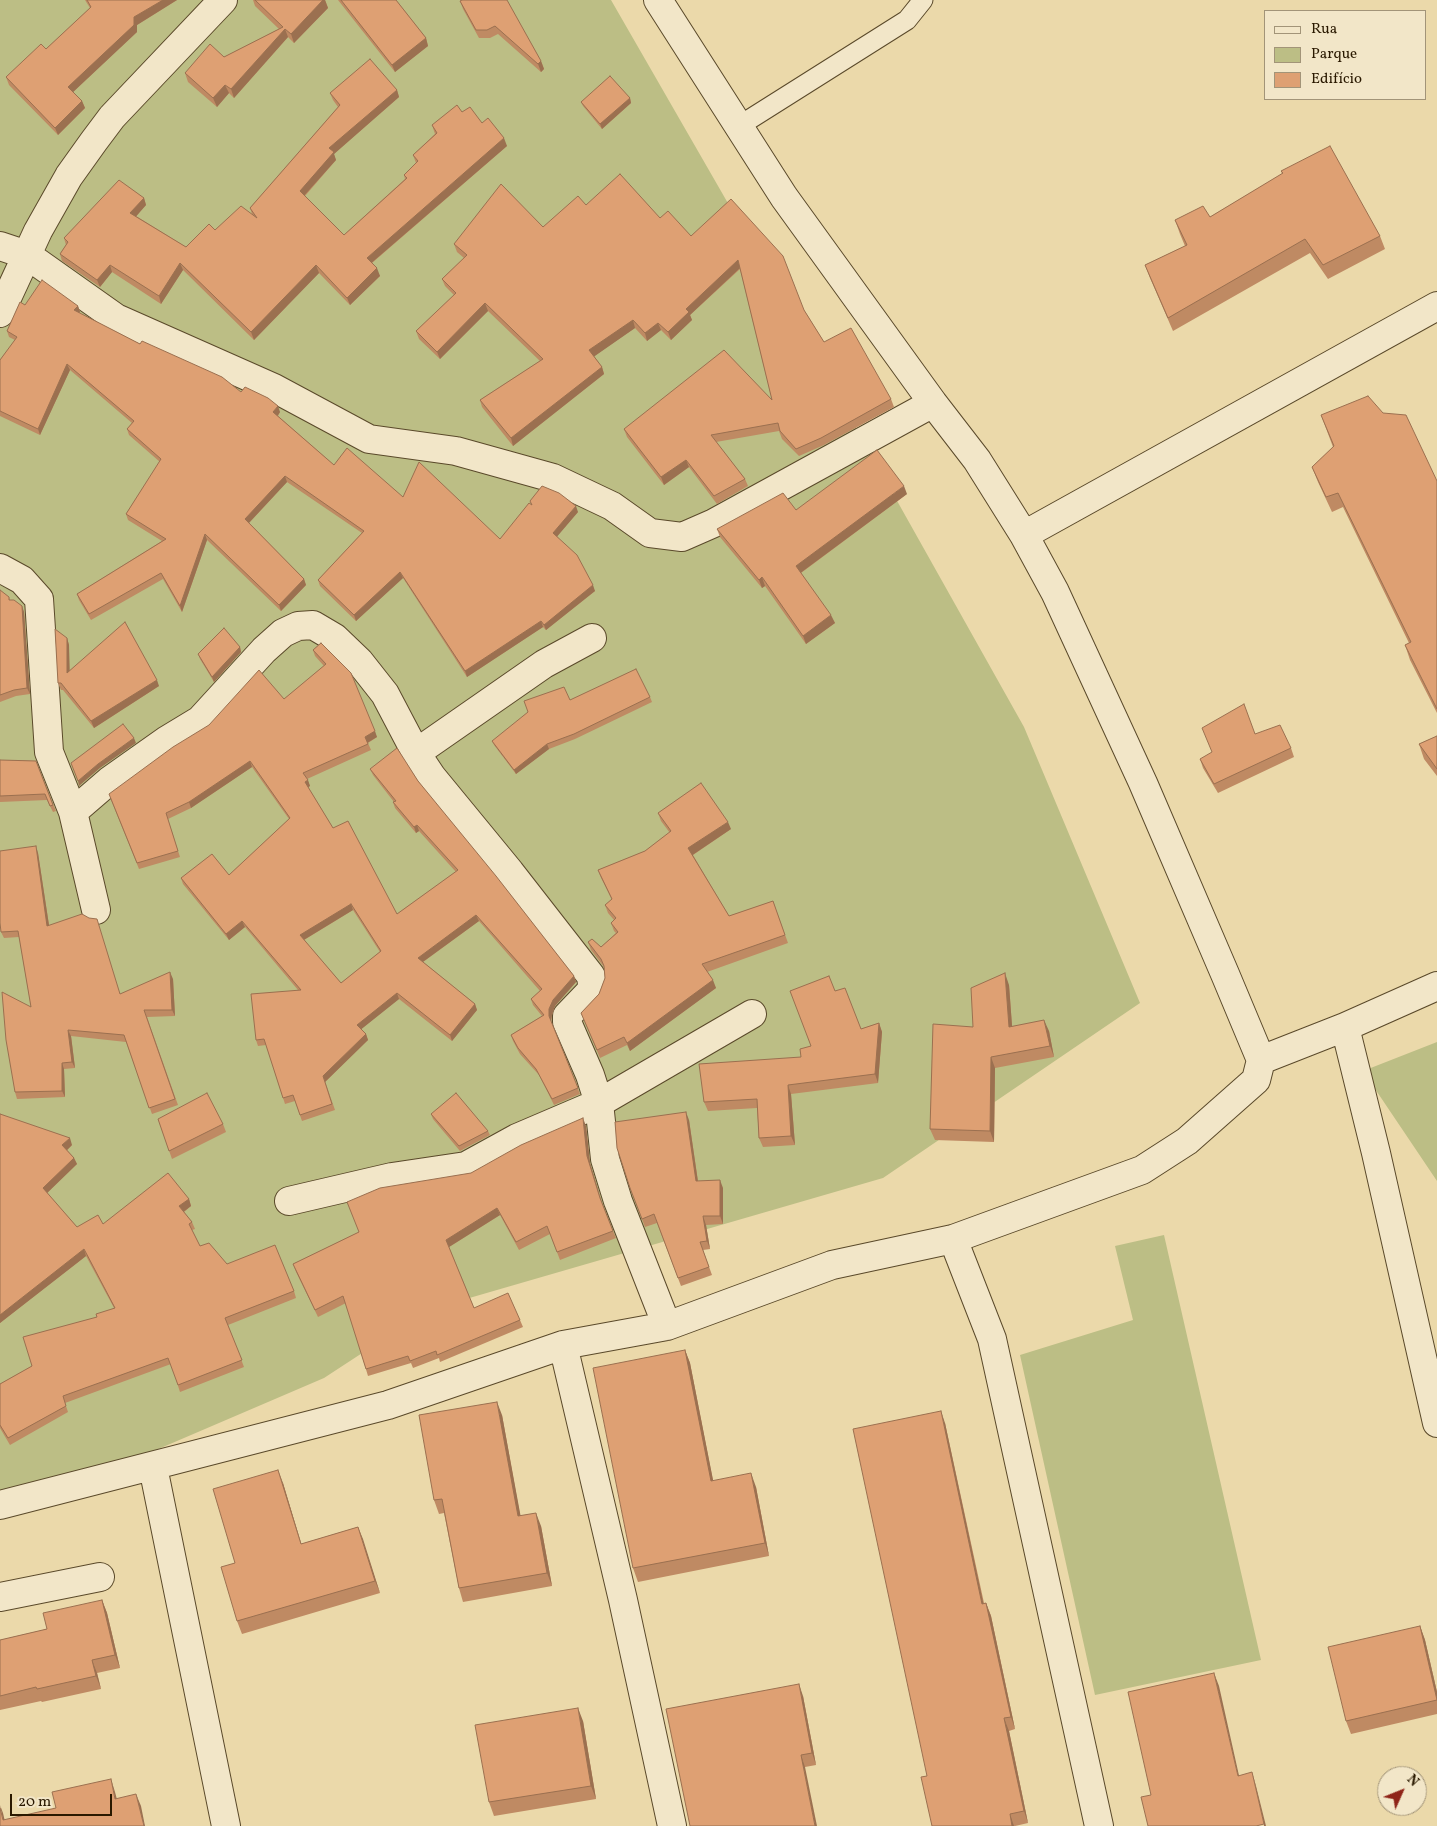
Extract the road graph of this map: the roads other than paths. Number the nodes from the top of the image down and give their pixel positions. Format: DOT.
graph roads {
  1 [pos="223,0"];
  2 [pos="658,0"];
  3 [pos="923,0"];
  4 [pos="739,126"];
  5 [pos="0,246"];
  6 [pos="27,255"];
  7 [pos="1437,307"];
  8 [pos="0,313"];
  9 [pos="933,402"];
  10 [pos="1024,536"];
  11 [pos="0,568"];
  12 [pos="592,638"];
  13 [pos="416,753"];
  14 [pos="73,812"];
  15 [pos="96,910"];
  16 [pos="1437,986"];
  17 [pos="752,1014"];
  18 [pos="1345,1027"];
  19 [pos="1261,1060"];
  20 [pos="599,1103"];
  21 [pos="289,1201"];
  22 [pos="953,1239"];
  23 [pos="667,1326"];
  24 [pos="563,1345"];
  25 [pos="1437,1423"];
  26 [pos="153,1466"];
  27 [pos="0,1505"];
  28 [pos="100,1578"];
  29 [pos="0,1597"];
  30 [pos="226,1826"];
  31 [pos="672,1826"];
  32 [pos="1099,1826"];
  1 -- 6 [label="street"];
  2 -- 4 [label="street"];
  3 -- 4 [label="lane"];
  4 -- 9 [label="street"];
  5 -- 6 [label="street"];
  6 -- 8 [label="street"];
  6 -- 9 [label="street"];
  7 -- 10 [label="street"];
  9 -- 10 [label="street"];
  10 -- 19 [label="street"];
  11 -- 14 [label="street"];
  12 -- 13 [label="street"];
  13 -- 14 [label="street"];
  13 -- 20 [label="street"];
  14 -- 15 [label="street"];
  16 -- 18 [label="street"];
  17 -- 20 [label="street"];
  18 -- 19 [label="street"];
  18 -- 25 [label="street"];
  19 -- 22 [label="street"];
  20 -- 21 [label="street"];
  20 -- 23 [label="street"];
  22 -- 23 [label="street"];
  22 -- 32 [label="street"];
  23 -- 24 [label="street"];
  24 -- 26 [label="street"];
  24 -- 31 [label="street"];
  26 -- 27 [label="street"];
  26 -- 30 [label="street"];
  28 -- 29 [label="street"];
}
